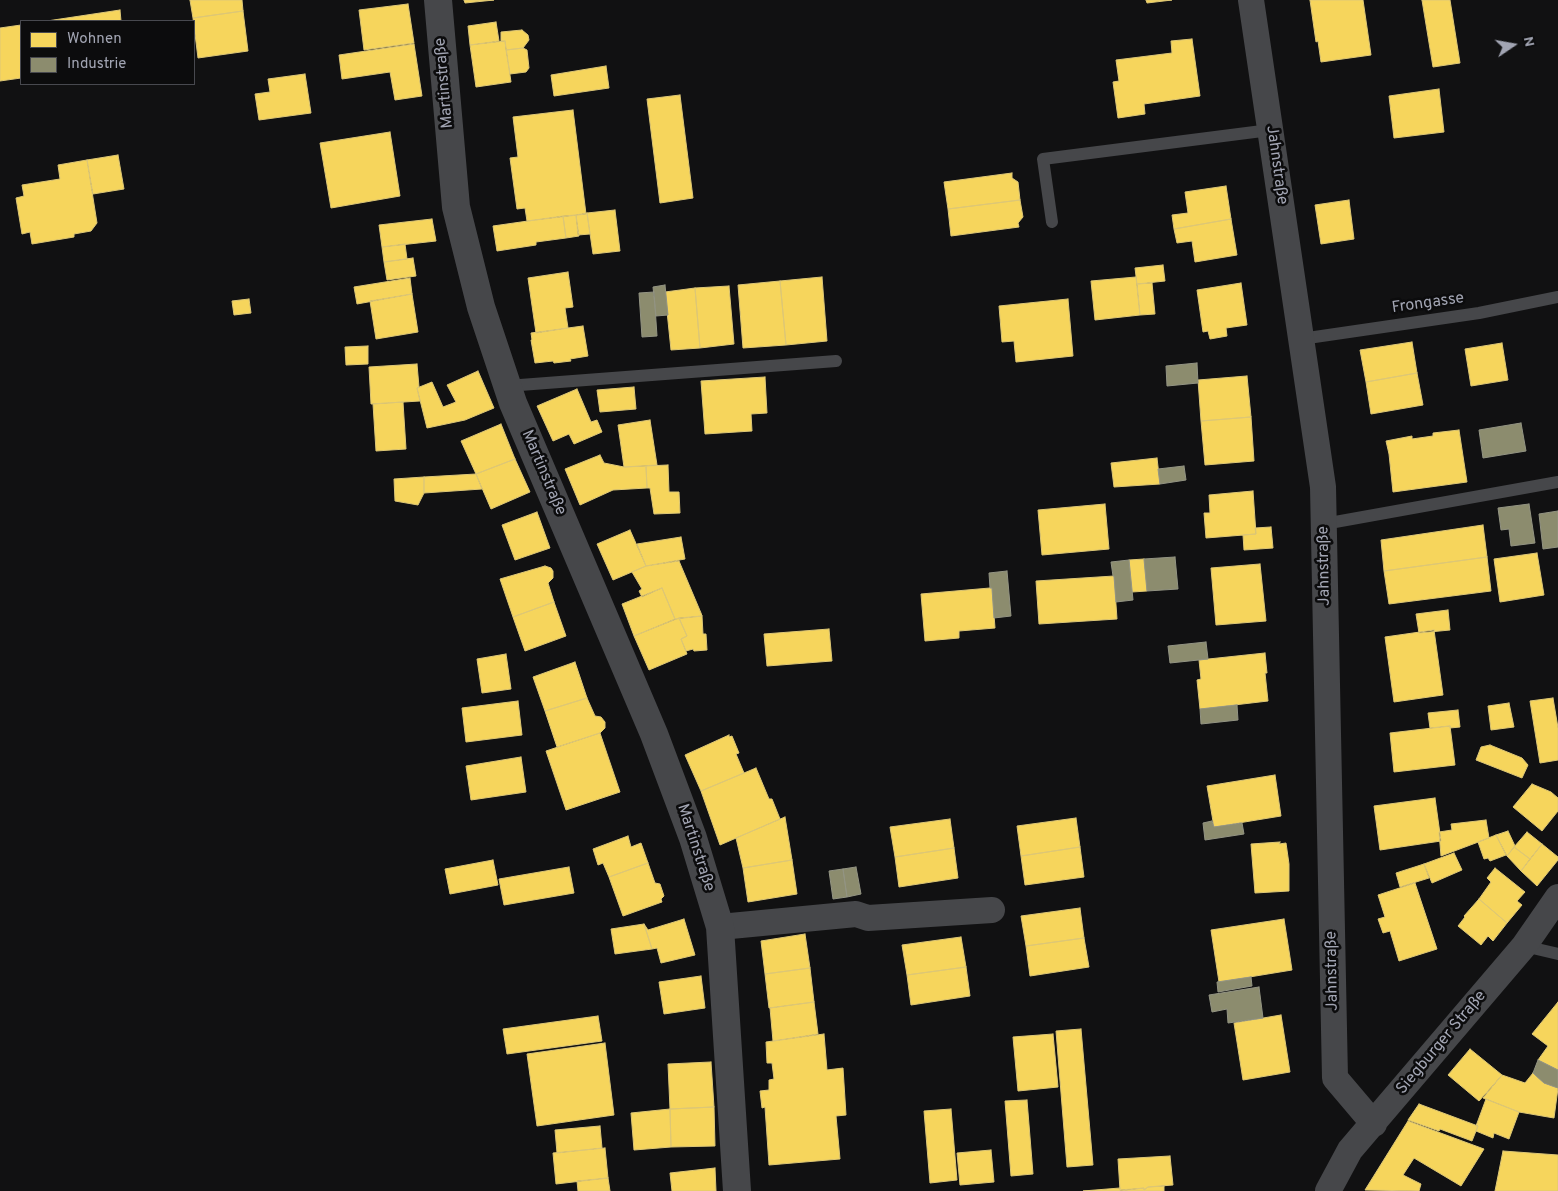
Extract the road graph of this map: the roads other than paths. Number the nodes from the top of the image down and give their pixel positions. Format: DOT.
graph roads {
  1 [pos="438,0"];
  2 [pos="1251,0"];
  3 [pos="1270,130"];
  4 [pos="1052,222"];
  5 [pos="1558,297"];
  6 [pos="1301,339"];
  7 [pos="836,361"];
  8 [pos="507,386"];
  9 [pos="1558,482"];
  10 [pos="1324,524"];
  11 [pos="1558,897"];
  12 [pos="992,910"];
  13 [pos="720,927"];
  14 [pos="1524,946"];
  15 [pos="1558,954"];
  16 [pos="1374,1124"];
  17 [pos="737,1191"];
  18 [pos="1328,1191"];
  1 -- 8 [label="street, Martinstraße"];
  2 -- 3 [label="street, Jahnstraße"];
  3 -- 4 [label="lane"];
  3 -- 6 [label="street, Jahnstraße"];
  5 -- 6 [label="lane, Frongasse"];
  6 -- 10 [label="street, Jahnstraße"];
  7 -- 8 [label="lane"];
  8 -- 13 [label="street, Martinstraße"];
  9 -- 10 [label="lane"];
  10 -- 16 [label="street, Jahnstraße"];
  11 -- 14 [label="street, Siegburger Straße"];
  12 -- 13 [label="street"];
  13 -- 17 [label="street, Martinstraße"];
  14 -- 15 [label="lane"];
  14 -- 16 [label="street, Siegburger Straße"];
  16 -- 18 [label="street, Siegburger Straße"];
}
